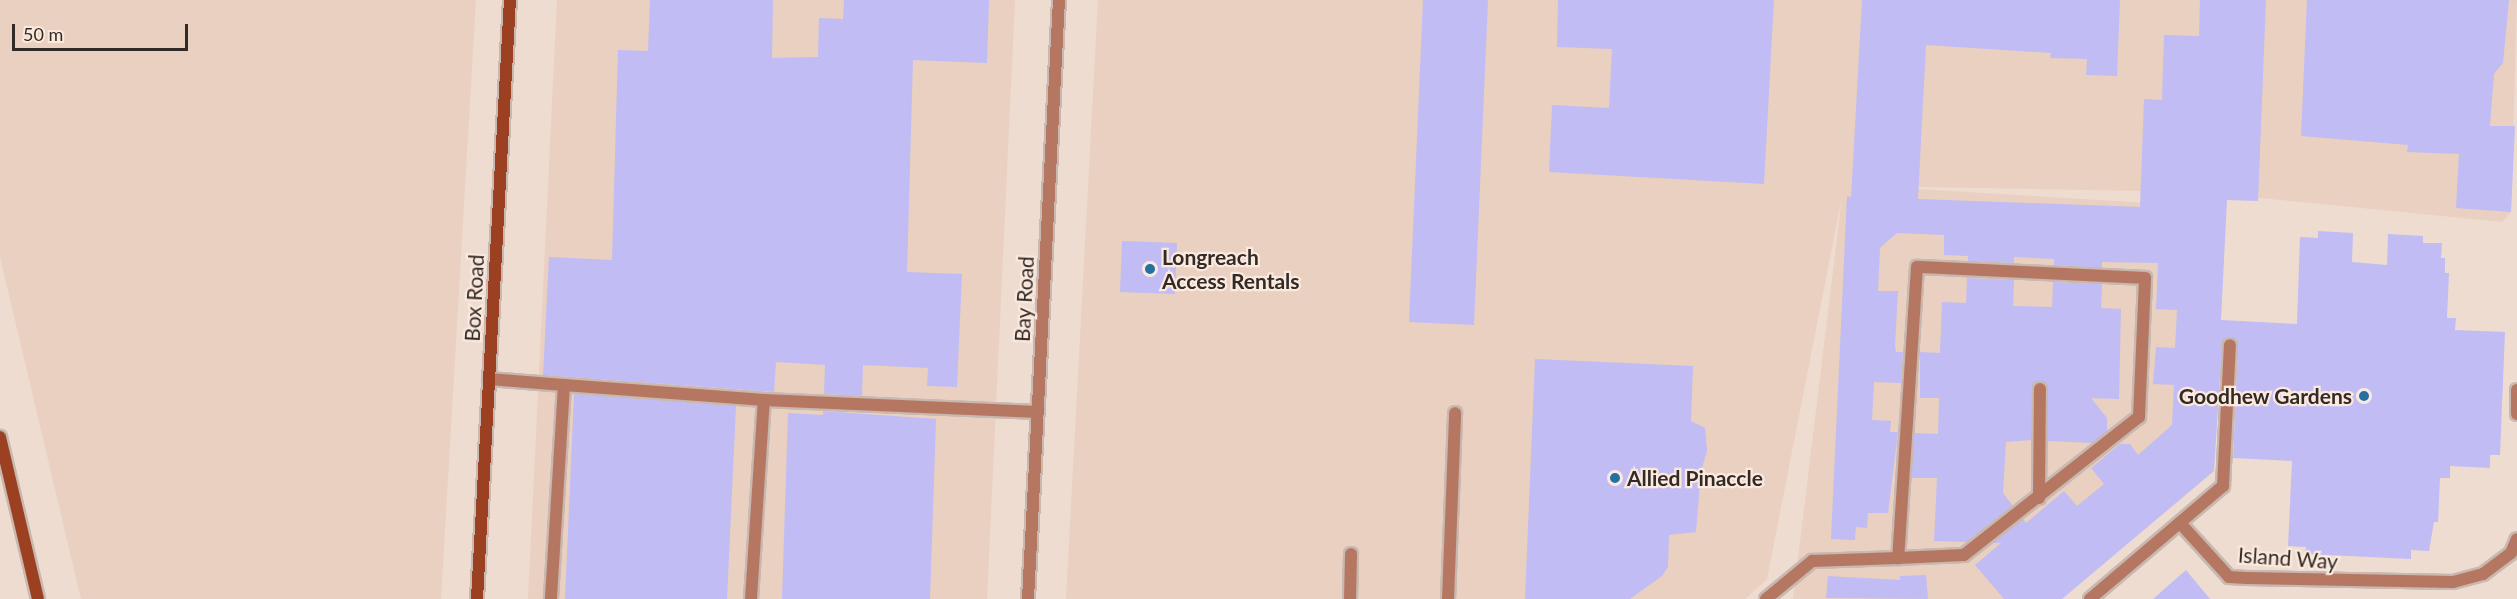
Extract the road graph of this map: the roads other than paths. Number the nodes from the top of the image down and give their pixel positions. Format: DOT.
graph roads {
  1 [pos="510,0"];
  2 [pos="1059,0"];
  3 [pos="2230,345"];
  4 [pos="489,379"];
  5 [pos="564,385"];
  6 [pos="2040,388"];
  7 [pos="2517,390"];
  8 [pos="764,400"];
  9 [pos="1038,412"];
  10 [pos="1455,413"];
  11 [pos="2517,414"];
  12 [pos="0,437"];
  13 [pos="2039,498"];
  14 [pos="2180,523"];
  15 [pos="2517,539"];
  16 [pos="1351,554"];
  17 [pos="1898,558"];
  18 [pos="38,599"];
  19 [pos="477,599"];
  20 [pos="551,599"];
  21 [pos="751,599"];
  22 [pos="1028,599"];
  23 [pos="1350,599"];
  24 [pos="1448,599"];
  25 [pos="1766,599"];
  26 [pos="2090,599"];
  1 -- 4 [label="street, Box Road"];
  2 -- 9 [label="street, Bay Road"];
  3 -- 14 [label="street"];
  4 -- 5 [label="street"];
  4 -- 19 [label="street, Box Road"];
  5 -- 8 [label="street"];
  5 -- 20 [label="street"];
  6 -- 13 [label="street"];
  7 -- 11 [label="street"];
  8 -- 9 [label="street"];
  8 -- 21 [label="street"];
  9 -- 22 [label="street, Bay Road"];
  10 -- 24 [label="street"];
  12 -- 18 [label="street"];
  13 -- 17 [label="street"];
  13 -- 17 [label="street"];
  14 -- 15 [label="street, Island Way"];
  14 -- 26 [label="street"];
  16 -- 23 [label="street"];
  17 -- 25 [label="street"];
}
